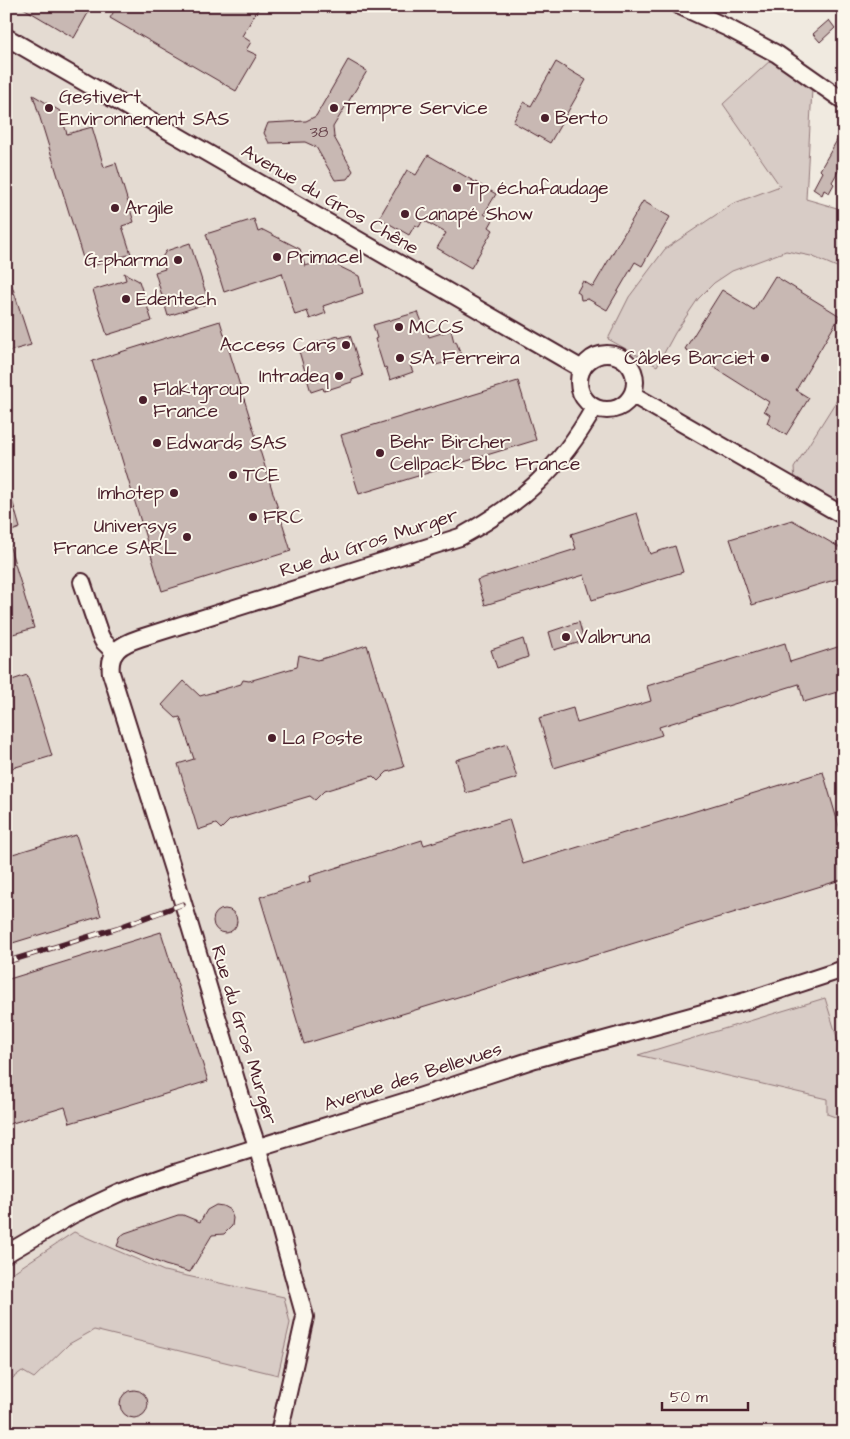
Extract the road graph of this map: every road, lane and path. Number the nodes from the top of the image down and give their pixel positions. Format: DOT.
graph roads {
  1 [pos="680,6"];
  2 [pos="6,37"];
  3 [pos="844,101"];
  4 [pos="582,369"];
  5 [pos="632,395"];
  6 [pos="594,408"];
  7 [pos="844,516"];
  8 [pos="82,582"];
  9 [pos="115,653"];
  10 [pos="844,969"];
  11 [pos="257,1146"];
  12 [pos="6,1254"];
  13 [pos="279,1433"];
  1 -- 3 [label="street"];
  2 -- 4 [label="street, Avenue du Gros Chêne"];
  4 -- 5 [label="street"];
  4 -- 6 [label="street"];
  5 -- 6 [label="street"];
  5 -- 7 [label="street"];
  6 -- 9 [label="street, Rue du Gros Murger"];
  8 -- 9 [label="street"];
  9 -- 11 [label="street, Rue du Gros Murger"];
  10 -- 11 [label="street, Avenue des Bellevues"];
  11 -- 12 [label="street, Avenue des Bellevues"];
  11 -- 13 [label="street, Rue du Gros Murger"];
}
